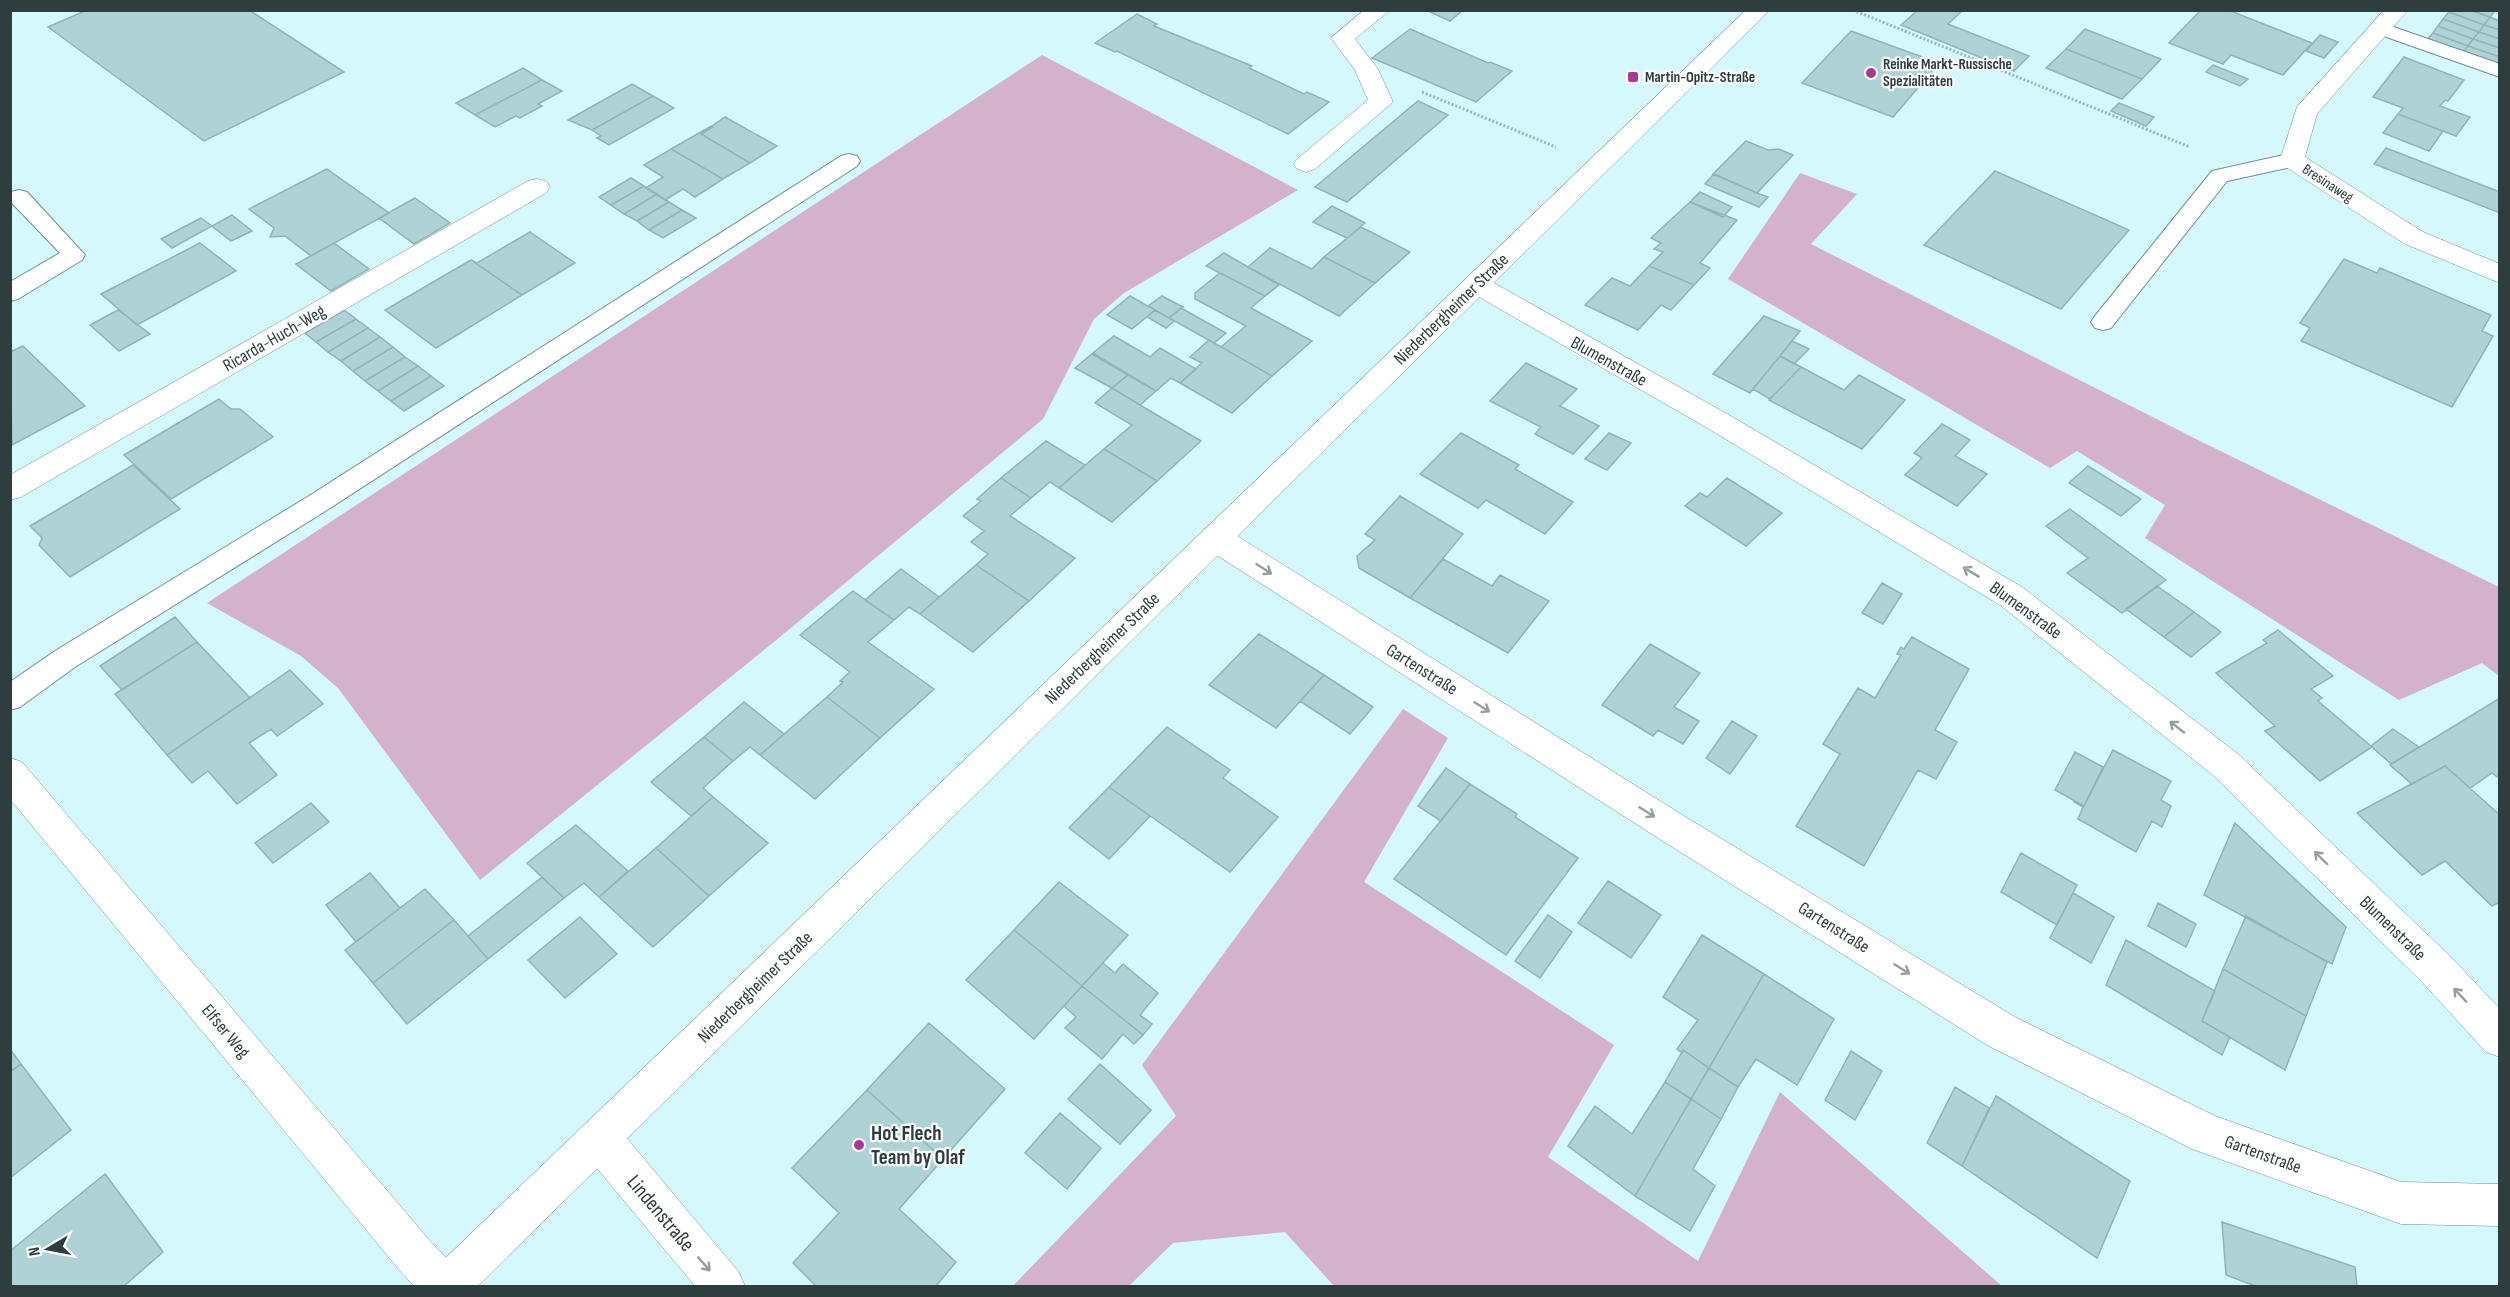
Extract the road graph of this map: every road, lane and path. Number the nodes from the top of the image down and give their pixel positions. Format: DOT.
graph roads {
  1 [pos="1380,10"];
  2 [pos="1759,10"];
  3 [pos="1853,10"];
  4 [pos="2390,20"];
  5 [pos="1366,69"];
  6 [pos="2499,72"];
  7 [pos="2199,148"];
  8 [pos="2292,160"];
  9 [pos="849,161"];
  10 [pos="1306,164"];
  11 [pos="1598,165"];
  12 [pos="537,187"];
  13 [pos="19,197"];
  14 [pos="2499,274"];
  15 [pos="1476,284"];
  16 [pos="10,293"];
  17 [pos="2103,322"];
  18 [pos="10,489"];
  19 [pos="1215,538"];
  20 [pos="10,698"];
  21 [pos="10,773"];
  22 [pos="2499,1038"];
  23 [pos="600,1139"];
  24 [pos="2499,1205"];
  25 [pos="445,1287"];
  26 [pos="723,1287"];
  1 -- 5 [label="street"];
  2 -- 11 [label="street, Niederbergheimer Straße"];
  3 -- 7 [label="path"];
  4 -- 6 [label="lane"];
  4 -- 8 [label="street, Bresinaweg"];
  5 -- 10 [label="street"];
  5 -- 11 [label="path"];
  8 -- 14 [label="street, Bresinaweg"];
  8 -- 17 [label="lane"];
  9 -- 20 [label="lane"];
  11 -- 15 [label="street, Niederbergheimer Straße"];
  12 -- 18 [label="street, Ricarda-Huch-Weg"];
  13 -- 16 [label="lane"];
  15 -- 19 [label="street, Niederbergheimer Straße"];
  22 -- 15 [label="street, Blumenstraße, one-way"];
  19 -- 23 [label="street, Niederbergheimer Straße"];
  19 -- 24 [label="street, Gartenstraße, one-way"];
  21 -- 25 [label="street, Elfser Weg"];
  23 -- 25 [label="street, Niederbergheimer Straße"];
  23 -- 26 [label="street, Lindenstraße, one-way"];
}
